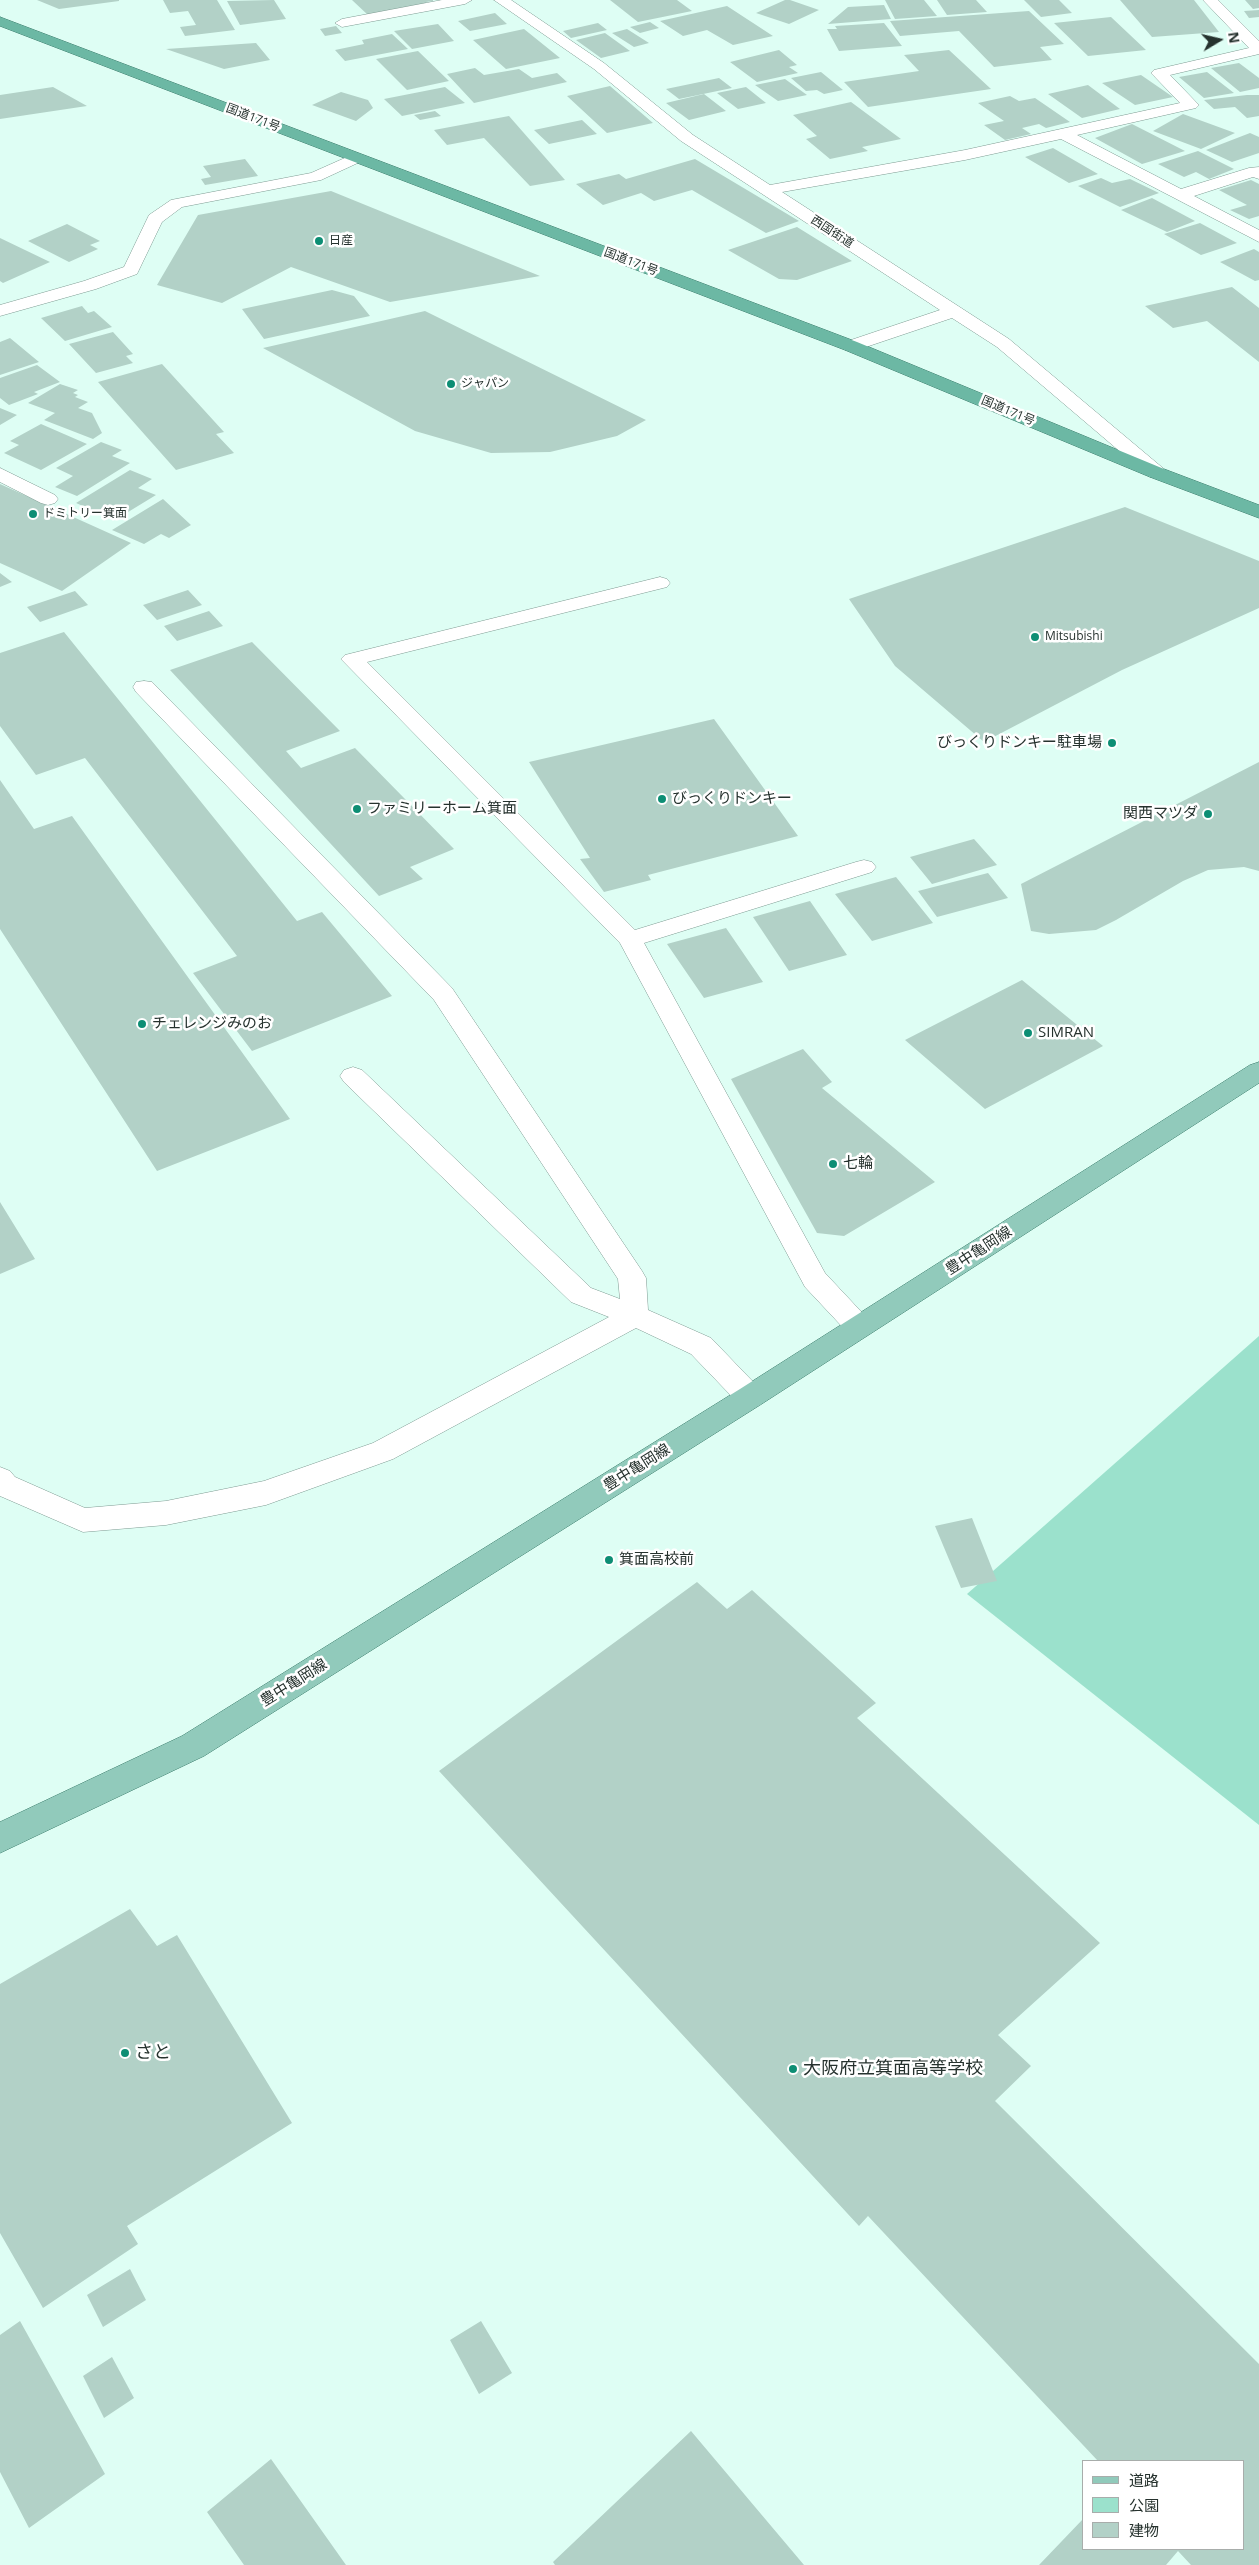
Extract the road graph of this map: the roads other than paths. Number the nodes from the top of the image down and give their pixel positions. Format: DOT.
graph roads {
  1 [pos="465,0"];
  2 [pos="501,0"];
  3 [pos="1210,0"];
  4 [pos="0,21"];
  5 [pos="342,23"];
  6 [pos="1259,49"];
  7 [pos="1062,133"];
  8 [pos="356,158"];
  9 [pos="1259,174"];
  10 [pos="767,190"];
  11 [pos="1180,195"];
  12 [pos="1259,237"];
  13 [pos="954,311"];
  14 [pos="0,312"];
  15 [pos="851,346"];
  16 [pos="1157,473"];
  17 [pos="0,474"];
  18 [pos="48,498"];
  19 [pos="1259,512"];
  20 [pos="660,583"];
  21 [pos="144,687"];
  22 [pos="864,867"];
  23 [pos="630,939"];
  24 [pos="1259,1071"];
  25 [pos="353,1076"];
  26 [pos="635,1316"];
  27 [pos="859,1327"];
  28 [pos="750,1398"];
  29 [pos="0,1479"];
  30 [pos="0,1838"];
  1 -- 5 [label="street"];
  2 -- 10 [label="street, 西国街道"];
  3 -- 6 [label="street"];
  4 -- 8 [label="highway, 国道171号"];
  6 -- 7 [label="street"];
  7 -- 10 [label="street"];
  7 -- 11 [label="street"];
  8 -- 14 [label="street"];
  8 -- 15 [label="highway, 国道171号"];
  9 -- 11 [label="street"];
  10 -- 13 [label="street, 西国街道"];
  11 -- 12 [label="street"];
  13 -- 15 [label="street"];
  13 -- 16 [label="street, 西国街道"];
  15 -- 16 [label="highway, 国道171号"];
  16 -- 19 [label="highway, 国道171号"];
  17 -- 18 [label="street"];
  20 -- 23 [label="street"];
  21 -- 26 [label="street"];
  22 -- 23 [label="street"];
  23 -- 27 [label="street"];
  24 -- 27 [label="main road, 豊中亀岡線"];
  25 -- 26 [label="street"];
  26 -- 28 [label="street"];
  26 -- 29 [label="street"];
  27 -- 28 [label="main road, 豊中亀岡線"];
  28 -- 30 [label="main road, 豊中亀岡線"];
}
